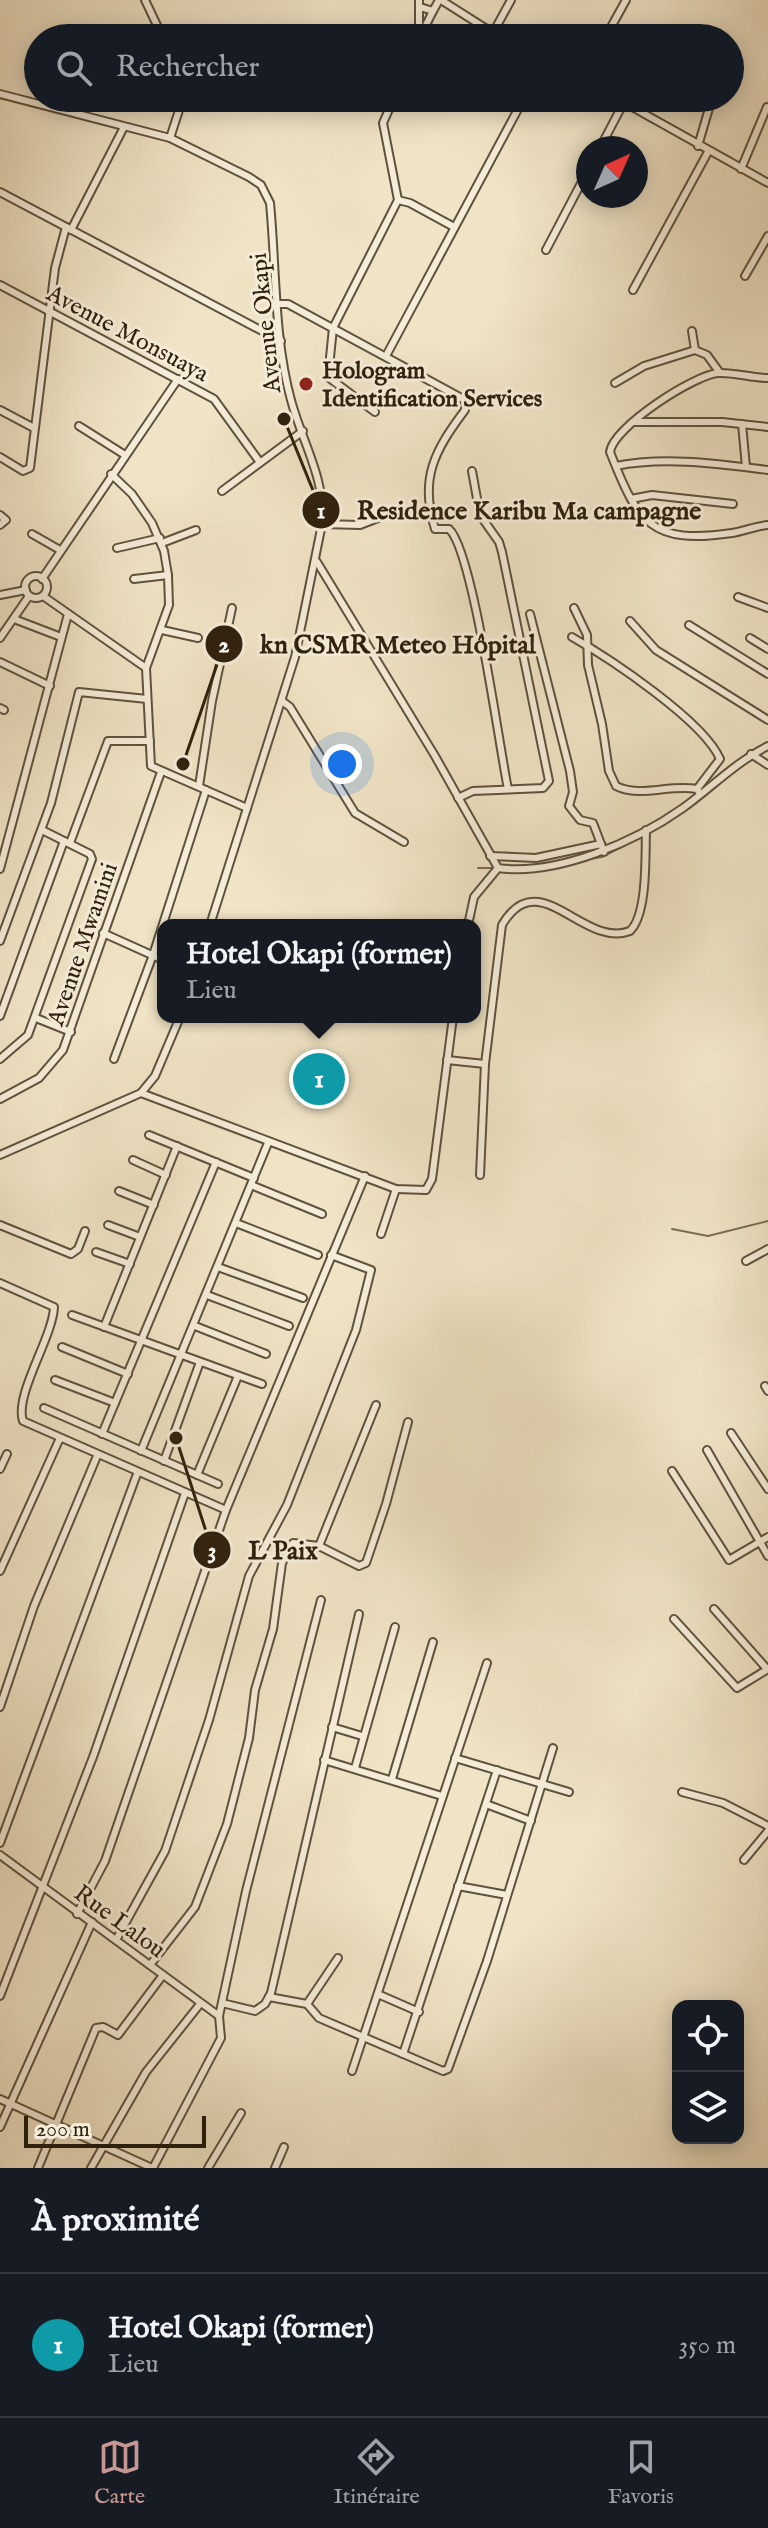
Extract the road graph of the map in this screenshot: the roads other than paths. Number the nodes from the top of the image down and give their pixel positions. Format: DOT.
graph roads {
  1 [pos="145,0"];
  2 [pos="511,0"];
  3 [pos="626,0"];
  4 [pos="420,3"];
  5 [pos="438,5"];
  6 [pos="156,24"];
  7 [pos="419,24"];
  8 [pos="427,24"];
  9 [pos="477,24"];
  10 [pos="498,24"];
  11 [pos="613,24"];
  12 [pos="0,94"];
  13 [pos="24,100"];
  14 [pos="767,107"];
  15 [pos="68,112"];
  16 [pos="178,112"];
  17 [pos="388,112"];
  18 [pos="516,112"];
  19 [pos="619,112"];
  20 [pos="641,112"];
  21 [pos="708,112"];
  22 [pos="124,127"];
  23 [pos="606,136"];
  24 [pos="170,138"];
  25 [pos="698,146"];
  26 [pos="708,152"];
  27 [pos="741,169"];
  28 [pos="768,183"];
  29 [pos="0,192"];
  30 [pos="576,193"];
  31 [pos="398,200"];
  32 [pos="454,227"];
  33 [pos="69,228"];
  34 [pos="768,236"];
  35 [pos="546,250"];
  36 [pos="745,276"];
  37 [pos="0,285"];
  38 [pos="633,290"];
  39 [pos="279,304"];
  40 [pos="49,312"];
  41 [pos="333,328"];
  42 [pos="692,331"];
  43 [pos="281,341"];
  44 [pos="695,350"];
  45 [pos="386,356"];
  46 [pos="720,373"];
  47 [pos="768,378"];
  48 [pos="178,379"];
  49 [pos="615,383"];
  50 [pos="0,410"];
  51 [pos="375,412"];
  52 [pos="633,422"];
  53 [pos="742,424"];
  54 [pos="79,426"];
  55 [pos="768,427"];
  56 [pos="34,428"];
  57 [pos="303,431"];
  58 [pos="125,455"];
  59 [pos="0,457"];
  60 [pos="259,461"];
  61 [pos="616,466"];
  62 [pos="746,467"];
  63 [pos="768,470"];
  64 [pos="472,471"];
  65 [pos="111,474"];
  66 [pos="222,491"];
  67 [pos="631,499"];
  68 [pos="733,504"];
  69 [pos="0,515"];
  70 [pos="378,518"];
  71 [pos="322,524"];
  72 [pos="0,525"];
  73 [pos="768,525"];
  74 [pos="196,530"];
  75 [pos="32,534"];
  76 [pos="161,541"];
  77 [pos="117,548"];
  78 [pos="60,550"];
  79 [pos="317,562"];
  80 [pos="168,575"];
  81 [pos="42,579"];
  82 [pos="134,579"];
  83 [pos="28,593"];
  84 [pos="0,595"];
  85 [pos="43,596"];
  86 [pos="738,597"];
  87 [pos="232,608"];
  88 [pos="574,608"];
  89 [pos="768,608"];
  90 [pos="68,614"];
  91 [pos="530,614"];
  92 [pos="14,619"];
  93 [pos="630,621"];
  94 [pos="689,625"];
  95 [pos="162,630"];
  96 [pos="61,637"];
  97 [pos="572,637"];
  98 [pos="0,638"];
  99 [pos="198,638"];
  100 [pos="750,638"];
  101 [pos="588,646"];
  102 [pos="768,649"];
  103 [pos="0,662"];
  104 [pos="146,668"];
  105 [pos="768,674"];
  106 [pos="50,686"];
  107 [pos="147,699"];
  108 [pos="282,701"];
  109 [pos="768,720"];
  110 [pos="150,741"];
  111 [pos="768,746"];
  112 [pos="751,754"];
  113 [pos="768,765"];
  114 [pos="161,772"];
  115 [pos="202,788"];
  116 [pos="508,789"];
  117 [pos="698,792"];
  118 [pos="458,798"];
  119 [pos="247,808"];
  120 [pos="42,830"];
  121 [pos="646,830"];
  122 [pos="0,836"];
  123 [pos="11,839"];
  124 [pos="67,842"];
  125 [pos="404,842"];
  126 [pos="602,847"];
  127 [pos="490,856"];
  128 [pos="515,859"];
  129 [pos="0,869"];
  130 [pos="516,869"];
  131 [pos="496,870"];
  132 [pos="164,919"];
  133 [pos="212,919"];
  134 [pos="469,919"];
  135 [pos="103,933"];
  136 [pos="0,941"];
  137 [pos="157,941"];
  138 [pos="153,955"];
  139 [pos="157,957"];
  140 [pos="0,1016"];
  141 [pos="36,1018"];
  142 [pos="177,1023"];
  143 [pos="452,1023"];
  144 [pos="71,1032"];
  145 [pos="0,1059"];
  146 [pos="114,1059"];
  147 [pos="447,1060"];
  148 [pos="485,1064"];
  149 [pos="141,1093"];
  150 [pos="0,1099"];
  151 [pos="149,1135"];
  152 [pos="268,1143"];
  153 [pos="177,1146"];
  154 [pos="0,1155"];
  155 [pos="133,1160"];
  156 [pos="216,1162"];
  157 [pos="166,1175"];
  158 [pos="480,1175"];
  159 [pos="365,1176"];
  160 [pos="252,1181"];
  161 [pos="396,1189"];
  162 [pos="119,1191"];
  163 [pos="154,1205"];
  164 [pos="322,1214"];
  165 [pos="236,1223"];
  166 [pos="0,1225"];
  167 [pos="108,1225"];
  168 [pos="85,1231"];
  169 [pos="381,1234"];
  170 [pos="140,1237"];
  171 [pos="768,1249"];
  172 [pos="96,1252"];
  173 [pos="318,1255"];
  174 [pos="331,1255"];
  175 [pos="746,1261"];
  176 [pos="130,1264"];
  177 [pos="218,1267"];
  178 [pos="0,1283"];
  179 [pos="207,1295"];
  180 [pos="303,1298"];
  181 [pos="72,1315"];
  182 [pos="195,1326"];
  183 [pos="289,1326"];
  184 [pos="104,1327"];
  185 [pos="141,1342"];
  186 [pos="62,1347"];
  187 [pos="266,1354"];
  188 [pos="182,1356"];
  189 [pos="200,1362"];
  190 [pos="128,1374"];
  191 [pos="238,1376"];
  192 [pos="55,1380"];
  193 [pos="262,1384"];
  194 [pos="115,1403"];
  195 [pos="376,1405"];
  196 [pos="44,1408"];
  197 [pos="408,1422"];
  198 [pos="731,1433"];
  199 [pos="102,1434"];
  200 [pos="60,1438"];
  201 [pos="707,1450"];
  202 [pos="141,1451"];
  203 [pos="7,1454"];
  204 [pos="97,1456"];
  205 [pos="164,1461"];
  206 [pos="0,1469"];
  207 [pos="672,1471"];
  208 [pos="137,1474"];
  209 [pos="197,1475"];
  210 [pos="218,1484"];
  211 [pos="768,1489"];
  212 [pos="185,1493"];
  213 [pos="226,1510"];
  214 [pos="768,1537"];
  215 [pos="760,1542"];
  216 [pos="319,1546"];
  217 [pos="768,1556"];
  218 [pos="0,1571"];
  219 [pos="321,1600"];
  220 [pos="714,1609"];
  221 [pos="359,1614"];
  222 [pos="674,1619"];
  223 [pos="395,1627"];
  224 [pos="433,1642"];
  225 [pos="487,1663"];
  226 [pos="768,1669"];
  227 [pos="0,1707"];
  228 [pos="332,1727"];
  229 [pos="362,1736"];
  230 [pos="553,1748"];
  231 [pos="455,1758"];
  232 [pos="324,1760"];
  233 [pos="355,1768"];
  234 [pos="497,1770"];
  235 [pos="392,1779"];
  236 [pos="543,1785"];
  237 [pos="569,1792"];
  238 [pos="682,1792"];
  239 [pos="442,1796"];
  240 [pos="486,1804"];
  241 [pos="531,1821"];
  242 [pos="768,1828"];
  243 [pos="0,1843"];
  244 [pos="1,1858"];
  245 [pos="744,1860"];
  246 [pos="41,1885"];
  247 [pos="458,1886"];
  248 [pos="507,1895"];
  249 [pos="77,1914"];
  250 [pos="92,1922"];
  251 [pos="116,1940"];
  252 [pos="338,1958"];
  253 [pos="150,1965"];
  254 [pos="163,1975"];
  255 [pos="380,1995"];
  256 [pos="0,1996"];
  257 [pos="269,1997"];
  258 [pos="222,2003"];
  259 [pos="200,2004"];
  260 [pos="307,2004"];
  261 [pos="419,2012"];
  262 [pos="219,2016"];
  263 [pos="366,2037"];
  264 [pos="403,2054"];
  265 [pos="352,2071"];
  266 [pos="0,2099"];
  267 [pos="12,2104"];
  268 [pos="241,2113"];
  269 [pos="56,2124"];
  270 [pos="0,2127"];
  271 [pos="106,2145"];
  272 [pos="284,2147"];
  273 [pos="38,2168"];
  274 [pos="91,2168"];
  275 [pos="153,2168"];
  276 [pos="208,2168"];
  277 [pos="275,2168"];
  1 -- 6 [label="street"];
  2 -- 10 [label="street"];
  3 -- 11 [label="street"];
  4 -- 5 [label="street"];
  4 -- 7 [label="street"];
  5 -- 8 [label="street"];
  5 -- 9 [label="street"];
  12 -- 13 [label="street"];
  14 -- 27 [label="street"];
  15 -- 22 [label="street"];
  16 -- 24 [label="street"];
  17 -- 31 [label="street"];
  18 -- 32 [label="street"];
  19 -- 23 [label="street"];
  20 -- 25 [label="street"];
  21 -- 25 [label="street"];
  22 -- 24 [label="street"];
  22 -- 33 [label="street"];
  24 -- 39 [label="street, Avenue Okapi"];
  25 -- 26 [label="street"];
  26 -- 27 [label="street"];
  26 -- 38 [label="street"];
  27 -- 28 [label="street"];
  29 -- 33 [label="street"];
  30 -- 35 [label="street"];
  31 -- 32 [label="street"];
  31 -- 41 [label="street"];
  32 -- 45 [label="street"];
  33 -- 40 [label="street"];
  33 -- 43 [label="street"];
  34 -- 36 [label="street"];
  37 -- 40 [label="street, Avenue Monsuaya"];
  39 -- 41 [label="street"];
  39 -- 43 [label="street, Avenue Okapi"];
  40 -- 48 [label="street, Avenue Monsuaya"];
  40 -- 56 [label="street"];
  41 -- 45 [label="street"];
  41 -- 51 [label="street"];
  42 -- 44 [label="street"];
  43 -- 57 [label="street, Avenue Okapi"];
  44 -- 46 [label="street"];
  44 -- 49 [label="street"];
  45 -- 116 [label="street"];
  46 -- 47 [label="street"];
  46 -- 52 [label="street"];
  48 -- 58 [label="street"];
  48 -- 60 [label="street, Avenue Monsuaya"];
  50 -- 56 [label="street"];
  52 -- 53 [label="street"];
  52 -- 61 [label="street"];
  53 -- 55 [label="street"];
  53 -- 62 [label="street"];
  54 -- 58 [label="street"];
  56 -- 59 [label="street"];
  57 -- 60 [label="street"];
  57 -- 71 [label="street, Avenue Okapi"];
  58 -- 65 [label="street"];
  60 -- 66 [label="street"];
  61 -- 62 [label="street"];
  61 -- 67 [label="street"];
  62 -- 63 [label="street"];
  64 -- 116 [label="street"];
  65 -- 76 [label="street"];
  65 -- 78 [label="street"];
  67 -- 68 [label="street"];
  67 -- 73 [label="street"];
  69 -- 72 [label="street"];
  70 -- 71 [label="street"];
  71 -- 79 [label="street, Avenue Okapi"];
  74 -- 76 [label="street"];
  75 -- 78 [label="street"];
  76 -- 77 [label="street"];
  76 -- 80 [label="street"];
  78 -- 81 [label="street"];
  79 -- 108 [label="street, Avenue Okapi"];
  79 -- 118 [label="street"];
  80 -- 82 [label="street"];
  80 -- 95 [label="street"];
  81 -- 83 [label="street"];
  81 -- 85 [label="street"];
  83 -- 84 [label="street"];
  83 -- 85 [label="street"];
  83 -- 92 [label="street"];
  85 -- 90 [label="street"];
  86 -- 89 [label="street"];
  87 -- 115 [label="street"];
  88 -- 101 [label="street"];
  90 -- 96 [label="street"];
  90 -- 104 [label="street"];
  91 -- 126 [label="street"];
  92 -- 96 [label="street"];
  92 -- 98 [label="street"];
  93 -- 109 [label="street"];
  94 -- 105 [label="street"];
  95 -- 99 [label="street"];
  95 -- 104 [label="street"];
  96 -- 106 [label="street"];
  97 -- 101 [label="street"];
  100 -- 102 [label="street"];
  101 -- 117 [label="street"];
  101 -- 117 [label="street"];
  103 -- 106 [label="street"];
  104 -- 107 [label="street"];
  106 -- 123 [label="street"];
  107 -- 110 [label="street"];
  107 -- 120 [label="street"];
  108 -- 119 [label="street, Avenue Okapi"];
  108 -- 125 [label="street"];
  110 -- 114 [label="street"];
  110 -- 124 [label="street"];
  111 -- 112 [label="street"];
  112 -- 113 [label="street"];
  112 -- 117 [label="street"];
  114 -- 115 [label="street"];
  114 -- 135 [label="street, Avenue Mwamini"];
  115 -- 119 [label="street"];
  115 -- 132 [label="street"];
  116 -- 118 [label="street"];
  117 -- 121 [label="street"];
  118 -- 127 [label="street"];
  119 -- 133 [label="street, Avenue Okapi"];
  120 -- 124 [label="street"];
  120 -- 136 [label="street"];
  121 -- 126 [label="street"];
  121 -- 148 [label="street"];
  122 -- 123 [label="street"];
  123 -- 129 [label="street"];
  124 -- 140 [label="street"];
  124 -- 141 [label="street"];
  126 -- 128 [label="street"];
  126 -- 130 [label="street"];
  127 -- 128 [label="street"];
  127 -- 131 [label="street"];
  128 -- 130 [label="street"];
  130 -- 131 [label="street"];
  131 -- 134 [label="street"];
  135 -- 138 [label="street"];
  135 -- 144 [label="street, Avenue Mwamini"];
  137 -- 138 [label="street"];
  138 -- 139 [label="street"];
  138 -- 146 [label="street"];
  141 -- 144 [label="street"];
  141 -- 145 [label="street"];
  142 -- 149 [label="street"];
  143 -- 147 [label="street"];
  144 -- 150 [label="street, Avenue Mwamini"];
  147 -- 148 [label="street"];
  147 -- 161 [label="street"];
  148 -- 158 [label="street"];
  149 -- 152 [label="street"];
  149 -- 154 [label="street"];
  151 -- 153 [label="street"];
  152 -- 159 [label="street"];
  152 -- 160 [label="street"];
  153 -- 156 [label="street"];
  153 -- 157 [label="street"];
  155 -- 157 [label="street"];
  156 -- 160 [label="street"];
  156 -- 185 [label="street"];
  157 -- 163 [label="street"];
  159 -- 161 [label="street"];
  159 -- 174 [label="street"];
  160 -- 164 [label="street"];
  160 -- 165 [label="street"];
  161 -- 169 [label="street"];
  162 -- 163 [label="street"];
  163 -- 170 [label="street"];
  165 -- 173 [label="street"];
  165 -- 177 [label="street"];
  166 -- 168 [label="street"];
  167 -- 170 [label="street"];
  170 -- 176 [label="street"];
  171 -- 175 [label="street"];
  172 -- 176 [label="street"];
  174 -- 213 [label="street"];
  174 -- 251 [label="street"];
  176 -- 184 [label="street"];
  177 -- 179 [label="street"];
  177 -- 180 [label="street"];
  178 -- 200 [label="street"];
  179 -- 182 [label="street"];
  179 -- 183 [label="street"];
  181 -- 184 [label="street"];
  182 -- 187 [label="street"];
  182 -- 188 [label="street"];
  184 -- 185 [label="street"];
  185 -- 188 [label="street"];
  185 -- 190 [label="street"];
  186 -- 190 [label="street"];
  188 -- 189 [label="street"];
  188 -- 202 [label="street"];
  189 -- 191 [label="street"];
  189 -- 205 [label="street"];
  190 -- 194 [label="street"];
  191 -- 193 [label="street"];
  191 -- 209 [label="street"];
  192 -- 194 [label="street"];
  194 -- 199 [label="street"];
  195 -- 216 [label="street"];
  196 -- 199 [label="street"];
  197 -- 216 [label="street"];
  198 -- 211 [label="street"];
  199 -- 202 [label="street"];
  200 -- 204 [label="street"];
  200 -- 218 [label="street"];
  201 -- 215 [label="street"];
  202 -- 205 [label="street"];
  203 -- 206 [label="street"];
  204 -- 208 [label="street"];
  204 -- 227 [label="street"];
  205 -- 209 [label="street"];
  207 -- 215 [label="street"];
  208 -- 212 [label="street"];
  208 -- 243 [label="street"];
  209 -- 210 [label="street"];
  212 -- 213 [label="street"];
  212 -- 246 [label="street"];
  213 -- 249 [label="street"];
  214 -- 215 [label="street"];
  215 -- 217 [label="street"];
  216 -- 253 [label="street"];
  219 -- 258 [label="street"];
  220 -- 226 [label="street"];
  221 -- 228 [label="street"];
  222 -- 226 [label="street"];
  223 -- 229 [label="street"];
  224 -- 235 [label="street"];
  225 -- 231 [label="street"];
  228 -- 229 [label="street"];
  228 -- 232 [label="street"];
  229 -- 233 [label="street"];
  230 -- 236 [label="street"];
  231 -- 234 [label="street"];
  231 -- 239 [label="street"];
  232 -- 233 [label="street"];
  232 -- 257 [label="street"];
  233 -- 235 [label="street"];
  234 -- 236 [label="street"];
  234 -- 240 [label="street"];
  235 -- 239 [label="street"];
  236 -- 237 [label="street"];
  236 -- 241 [label="street"];
  238 -- 242 [label="street"];
  239 -- 255 [label="street"];
  240 -- 241 [label="street"];
  240 -- 247 [label="street"];
  241 -- 248 [label="street"];
  242 -- 245 [label="street"];
  244 -- 246 [label="street, Rue Lalou"];
  246 -- 249 [label="street, Rue Lalou"];
  246 -- 256 [label="street"];
  247 -- 248 [label="street"];
  247 -- 261 [label="street"];
  248 -- 264 [label="street"];
  249 -- 250 [label="street, Rue Lalou"];
  250 -- 251 [label="street, Rue Lalou"];
  250 -- 267 [label="street"];
  251 -- 253 [label="street, Rue Lalou"];
  252 -- 260 [label="street"];
  253 -- 254 [label="street, Rue Lalou"];
  254 -- 259 [label="street, Rue Lalou"];
  254 -- 269 [label="street"];
  255 -- 261 [label="street"];
  255 -- 263 [label="street"];
  257 -- 258 [label="street"];
  257 -- 260 [label="street"];
  258 -- 262 [label="street"];
  259 -- 262 [label="street, Rue Lalou"];
  259 -- 271 [label="street"];
  260 -- 263 [label="street"];
  261 -- 264 [label="street"];
  262 -- 275 [label="street"];
  263 -- 264 [label="street"];
  263 -- 265 [label="street"];
  266 -- 267 [label="street"];
  267 -- 269 [label="street"];
  267 -- 270 [label="street"];
  268 -- 276 [label="street"];
  269 -- 271 [label="street"];
  269 -- 273 [label="street"];
  271 -- 274 [label="street"];
  271 -- 275 [label="street"];
  272 -- 277 [label="street"];
}
